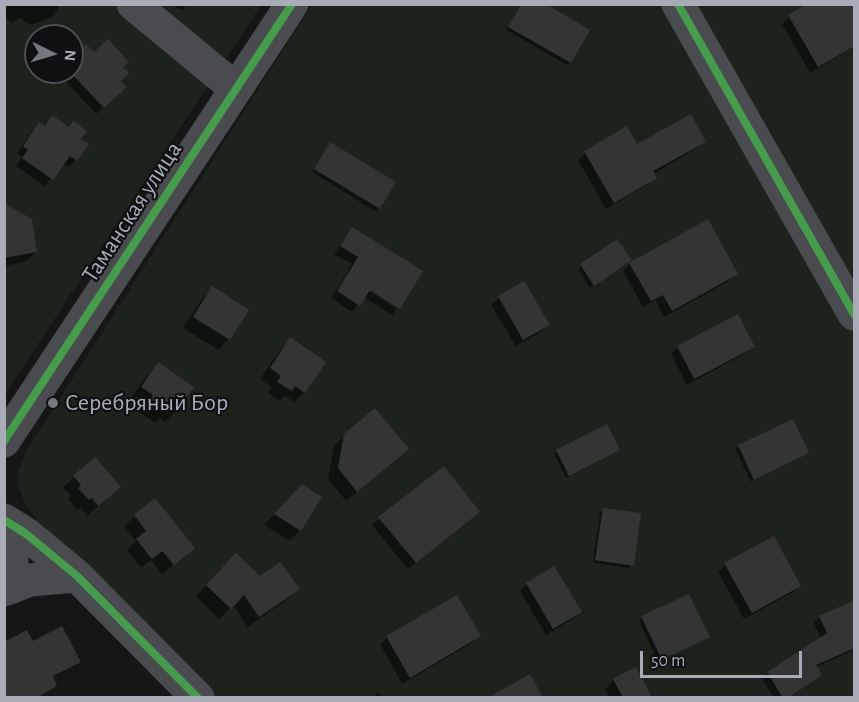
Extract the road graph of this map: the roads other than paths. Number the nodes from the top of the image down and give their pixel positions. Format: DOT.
graph roads {
  1 [pos="133,4"];
  2 [pos="292,4"];
  3 [pos="678,4"];
  4 [pos="236,89"];
  5 [pos="855,314"];
  6 [pos="4,441"];
  7 [pos="4,520"];
  8 [pos="4,527"];
  9 [pos="77,576"];
  10 [pos="4,581"];
  11 [pos="4,590"];
  12 [pos="198,698"];
  1 -- 4 [label="street"];
  2 -- 4 [label="street, Таманская улица"];
  3 -- 5 [label="street"];
  4 -- 6 [label="street, Таманская улица"];
  7 -- 9 [label="street"];
  8 -- 10 [label="street"];
  9 -- 11 [label="street"];
  9 -- 12 [label="street"];
}
